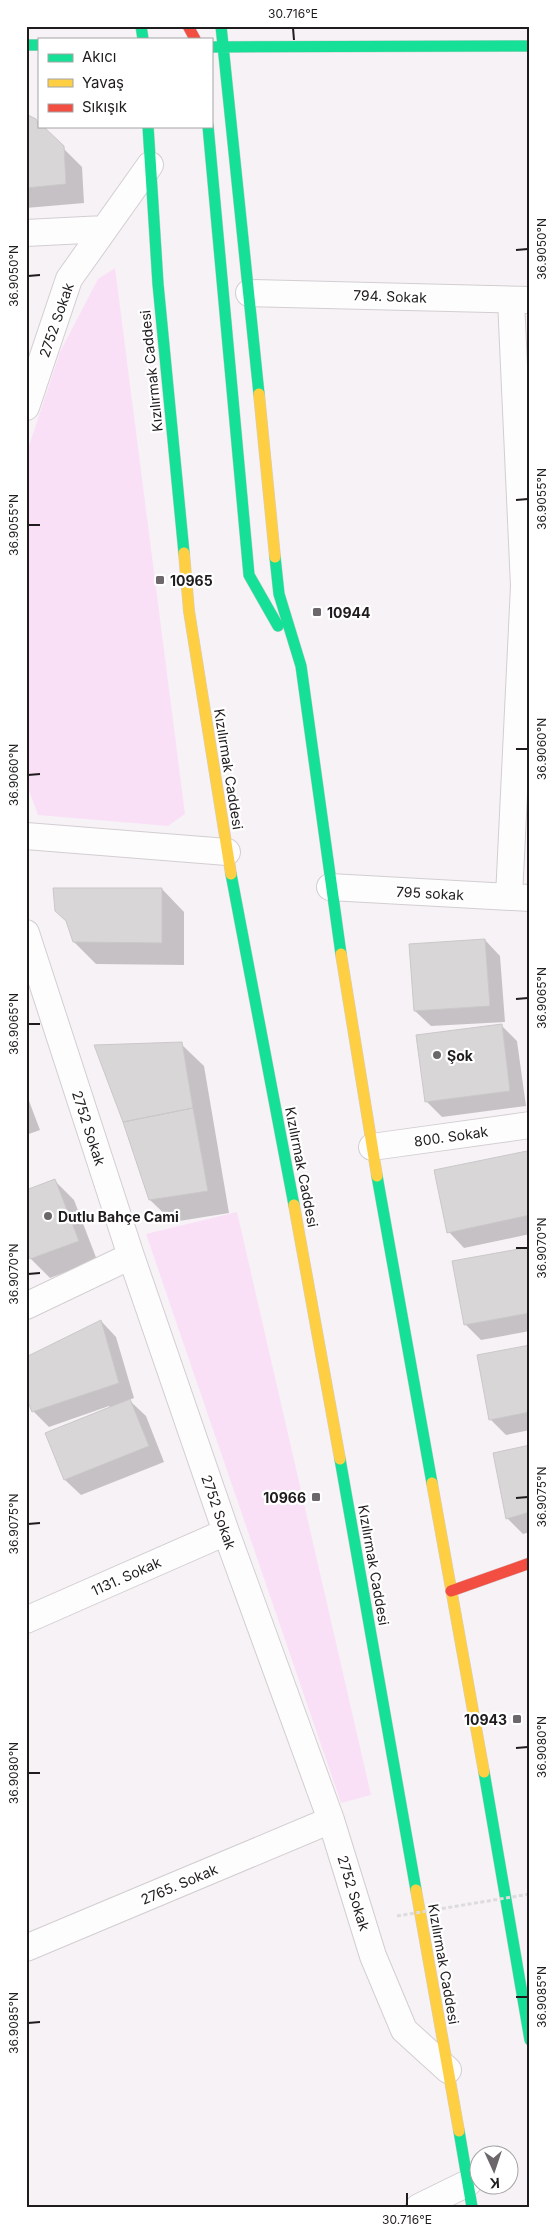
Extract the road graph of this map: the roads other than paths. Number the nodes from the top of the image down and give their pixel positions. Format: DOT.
graph roads {
  1 [pos="188,26"];
  2 [pos="221,26"];
  3 [pos="257,36"];
  4 [pos="194,38"];
  5 [pos="530,46"];
  6 [pos="217,47"];
  7 [pos="272,47"];
  8 [pos="148,128"];
  9 [pos="208,128"];
  10 [pos="150,165"];
  11 [pos="104,229"];
  12 [pos="26,233"];
  13 [pos="249,292"];
  14 [pos="520,300"];
  15 [pos="26,407"];
  16 [pos="527,586"];
  17 [pos="301,666"];
  18 [pos="26,836"];
  19 [pos="226,852"];
  20 [pos="330,887"];
  21 [pos="519,898"];
  22 [pos="26,933"];
  23 [pos="530,1124"];
  24 [pos="372,1147"];
  25 [pos="131,1256"];
  26 [pos="26,1306"];
  27 [pos="226,1532"];
  28 [pos="530,1563"];
  29 [pos="451,1591"];
  30 [pos="26,1620"];
  31 [pos="331,1820"];
  32 [pos="26,1948"];
  33 [pos="530,2040"];
  34 [pos="448,2070"];
  35 [pos="468,2184"];
  36 [pos="468,2195"];
  37 [pos="419,2207"];
  1 -- 4 [label="main road"];
  2 -- 6 [label="main road"];
  3 -- 7 [label="main road"];
  5 -- 7 [label="main road"];
  6 -- 7 [label="main road"];
  6 -- 13 [label="main road"];
  8 -- 10 [label="main road, Kızılırmak Caddesi"];
  9 -- 17 [label="main road"];
  10 -- 11 [label="street, 2752 Sokak"];
  10 -- 19 [label="main road, Kızılırmak Caddesi"];
  11 -- 12 [label="street"];
  11 -- 15 [label="street, 2752 Sokak"];
  13 -- 14 [label="street, 794. Sokak"];
  13 -- 17 [label="main road"];
  14 -- 16 [label="street"];
  16 -- 21 [label="street"];
  17 -- 20 [label="main road"];
  18 -- 19 [label="street"];
  19 -- 34 [label="main road, Kızılırmak Caddesi"];
  20 -- 21 [label="street, 795 sokak"];
  20 -- 24 [label="main road"];
  22 -- 25 [label="street, 2752 Sokak"];
  23 -- 24 [label="street, 800. Sokak"];
  24 -- 29 [label="main road"];
  25 -- 26 [label="street"];
  25 -- 27 [label="street, 2752 Sokak"];
  27 -- 30 [label="street, 1131. Sokak"];
  27 -- 31 [label="street, 2752 Sokak"];
  28 -- 29 [label="main road"];
  29 -- 33 [label="main road"];
  31 -- 32 [label="street, 2765. Sokak"];
  31 -- 34 [label="street, 2752 Sokak"];
  34 -- 35 [label="main road, Kızılırmak Caddesi"];
  36 -- 37 [label="street"];
}
